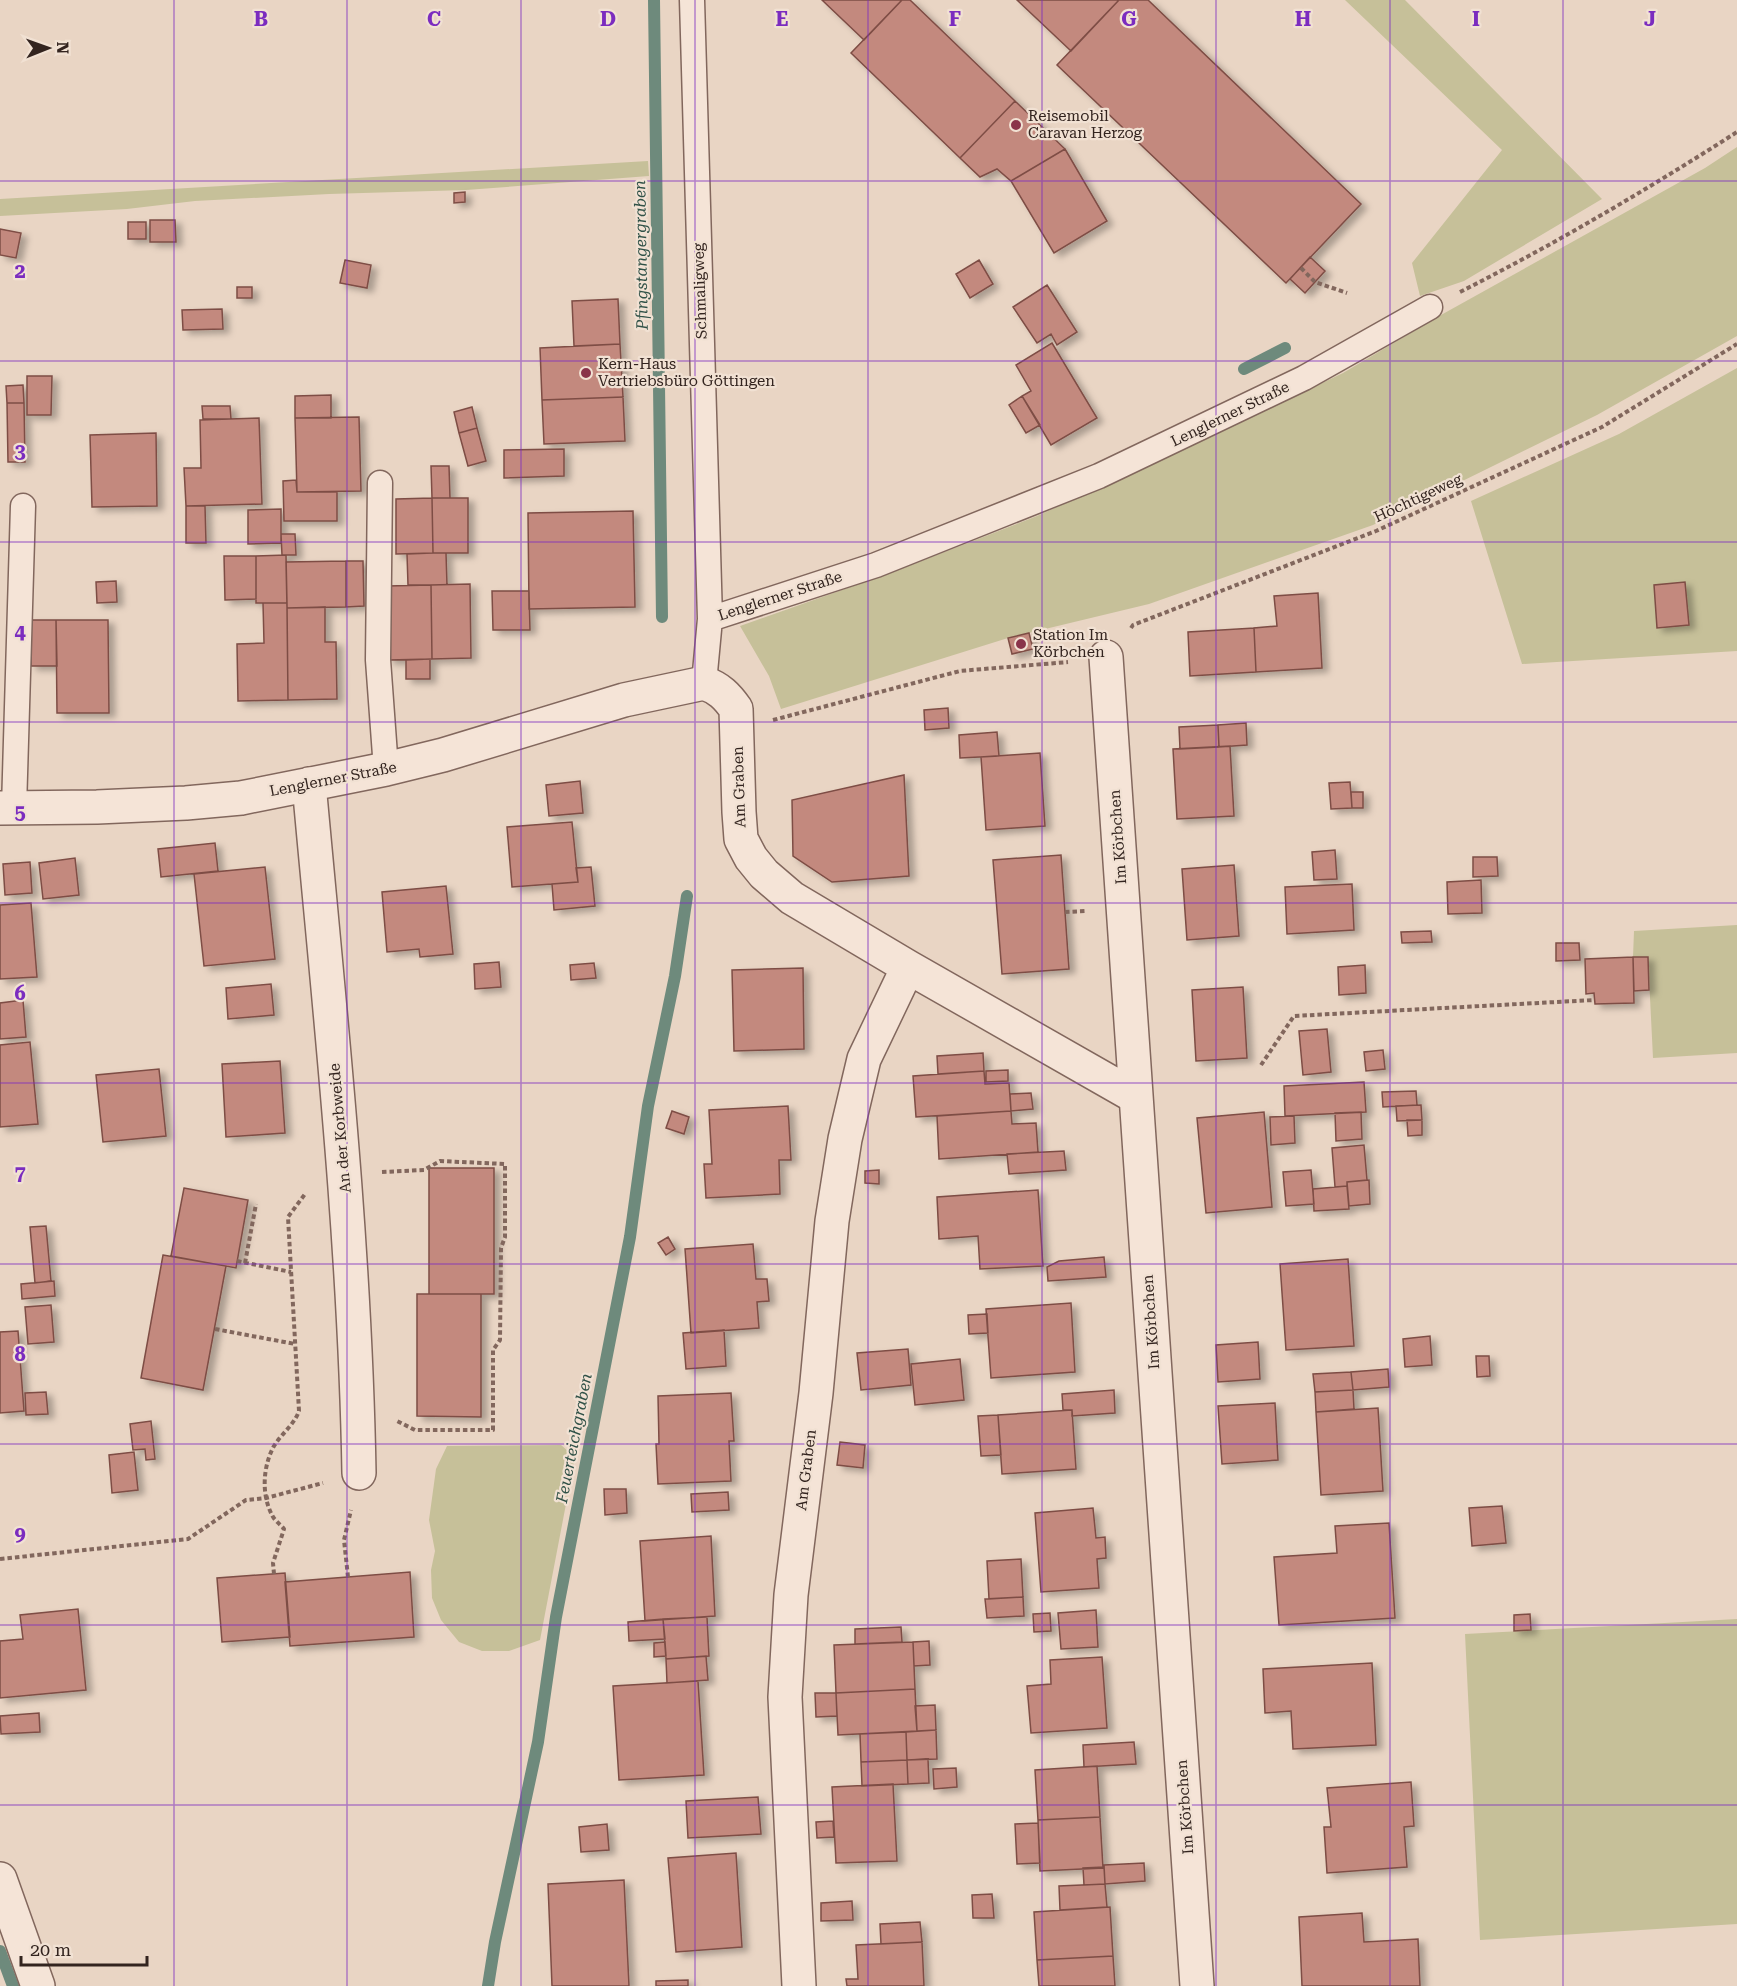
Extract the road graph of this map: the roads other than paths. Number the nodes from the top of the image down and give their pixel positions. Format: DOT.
graph roads {
  1 [pos="692,0"];
  2 [pos="1430,307"];
  3 [pos="380,483"];
  4 [pos="23,506"];
  5 [pos="710,619"];
  6 [pos="1106,657"];
  7 [pos="704,683"];
  8 [pos="386,769"];
  9 [pos="309,784"];
  10 [pos="7,808"];
  11 [pos="908,967"];
  12 [pos="1136,1097"];
  13 [pos="359,1473"];
  14 [pos="0,1879"];
  15 [pos="38,1986"];
  16 [pos="799,1986"];
  17 [pos="1197,1986"];
  1 -- 5 [label="lane, Schmaligweg"];
  2 -- 5 [label="lane, Lenglerner Straße"];
  3 -- 8 [label="lane"];
  4 -- 10 [label="lane"];
  5 -- 7 [label="lane, Lenglerner Straße"];
  6 -- 12 [label="street, Im Körbchen"];
  7 -- 8 [label="street, Lenglerner Straße"];
  7 -- 11 [label="street, Am Graben"];
  8 -- 9 [label="street, Lenglerner Straße"];
  9 -- 10 [label="street, Lenglerner Straße"];
  9 -- 13 [label="street, An der Korbweide"];
  11 -- 12 [label="street, Am Graben"];
  11 -- 16 [label="street, Am Graben"];
  12 -- 17 [label="street, Im Körbchen"];
  14 -- 15 [label="street"];
}
